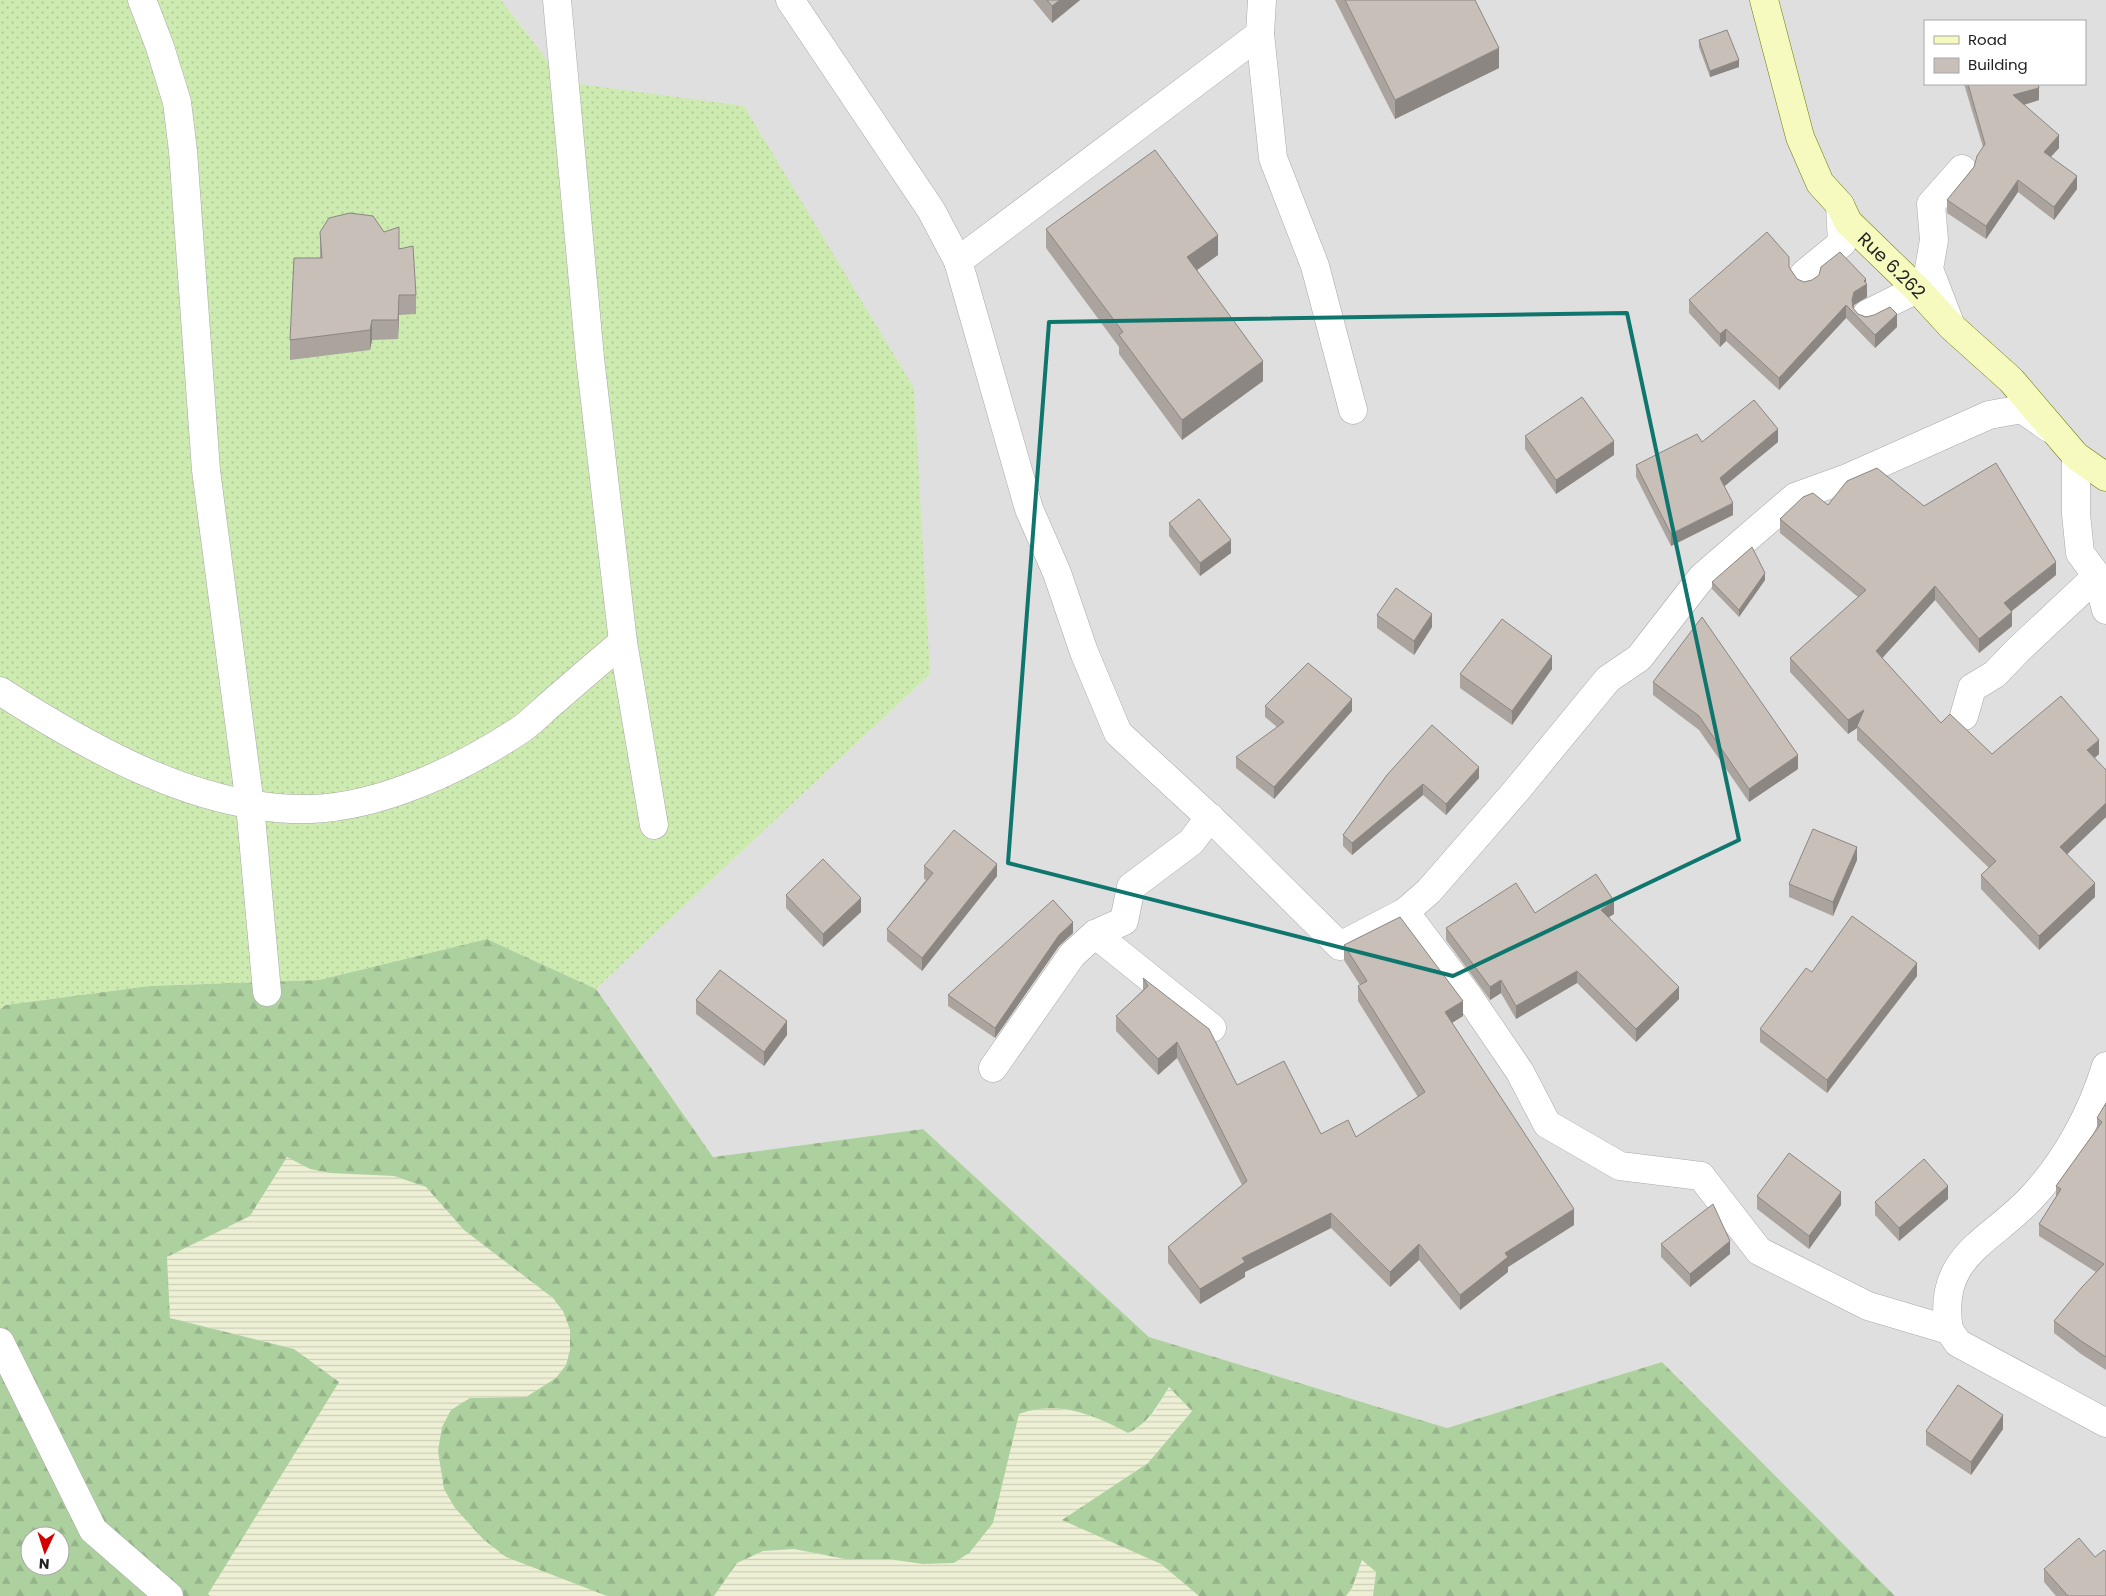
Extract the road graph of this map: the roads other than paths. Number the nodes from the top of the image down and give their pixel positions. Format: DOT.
graph roads {
  1 [pos="142,0"];
  2 [pos="557,0"];
  3 [pos="790,0"];
  4 [pos="1262,0"];
  5 [pos="1764,0"];
  6 [pos="1260,34"];
  7 [pos="1962,169"];
  8 [pos="1840,205"];
  9 [pos="958,261"];
  10 [pos="1806,279"];
  11 [pos="1917,289"];
  12 [pos="1867,314"];
  13 [pos="1952,328"];
  14 [pos="1353,410"];
  15 [pos="2068,446"];
  16 [pos="2106,477"];
  17 [pos="2097,576"];
  18 [pos="2106,610"];
  19 [pos="623,642"];
  20 [pos="0,690"];
  21 [pos="1964,716"];
  22 [pos="250,805"];
  23 [pos="1210,817"];
  24 [pos="654,825"];
  25 [pos="1405,912"];
  26 [pos="1095,934"];
  27 [pos="267,992"];
  28 [pos="1212,1028"];
  29 [pos="2106,1066"];
  30 [pos="993,1068"];
  31 [pos="1949,1330"];
  32 [pos="0,1342"];
  33 [pos="2106,1423"];
  34 [pos="169,1596"];
  1 -- 22 [label="street"];
  2 -- 19 [label="street"];
  3 -- 9 [label="street"];
  4 -- 6 [label="street"];
  5 -- 8 [label="street, Rue 6.262"];
  6 -- 9 [label="street"];
  6 -- 14 [label="street"];
  7 -- 13 [label="street"];
  8 -- 10 [label="street"];
  8 -- 11 [label="street, Rue 6.262"];
  9 -- 23 [label="street"];
  11 -- 12 [label="street"];
  11 -- 13 [label="street, Rue 6.262"];
  13 -- 15 [label="street, Rue 6.262"];
  15 -- 16 [label="street, Rue 6.262"];
  15 -- 17 [label="street"];
  15 -- 25 [label="street"];
  17 -- 18 [label="street"];
  17 -- 21 [label="street"];
  19 -- 22 [label="street"];
  19 -- 24 [label="street"];
  20 -- 22 [label="street"];
  22 -- 27 [label="street"];
  23 -- 25 [label="street"];
  23 -- 26 [label="street"];
  25 -- 31 [label="street"];
  26 -- 28 [label="street"];
  26 -- 30 [label="street"];
  29 -- 31 [label="street"];
  31 -- 33 [label="street"];
  32 -- 34 [label="street"];
}
